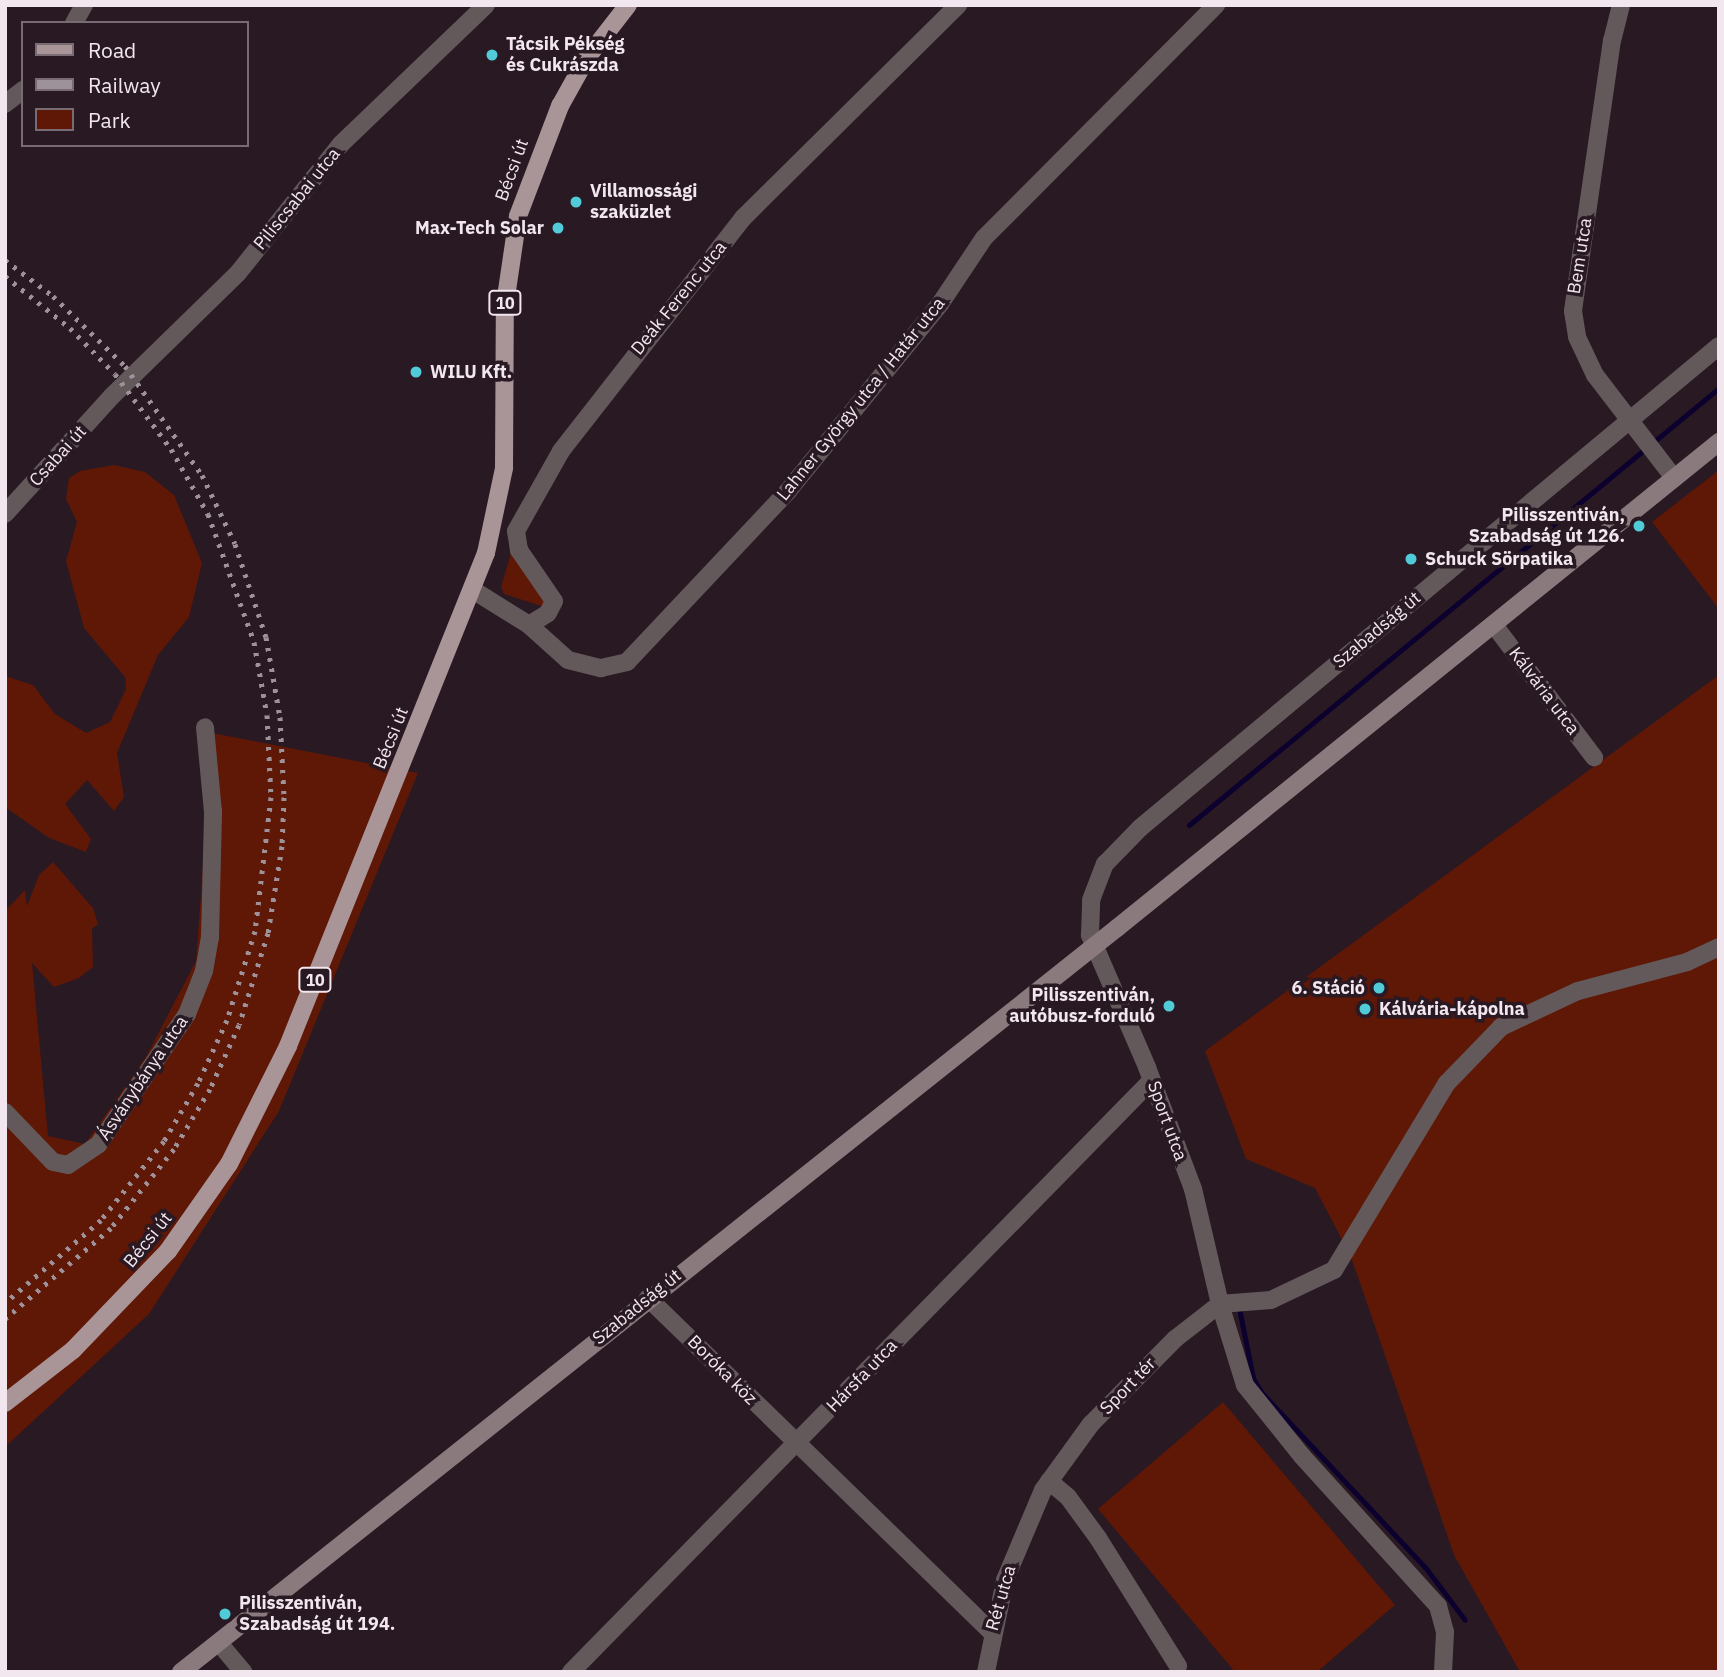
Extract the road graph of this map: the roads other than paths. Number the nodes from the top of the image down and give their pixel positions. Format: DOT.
graph roads {
  1 [pos="84,5"];
  2 [pos="486,5"];
  3 [pos="628,5"];
  4 [pos="958,5"];
  5 [pos="1216,5"];
  6 [pos="1622,5"];
  7 [pos="75,21"];
  8 [pos="21,92"];
  9 [pos="5,104"];
  10 [pos="1719,346"];
  11 [pos="111,397"];
  12 [pos="1632,427"];
  13 [pos="1719,442"];
  14 [pos="1674,478"];
  15 [pos="5,514"];
  16 [pos="473,590"];
  17 [pos="529,625"];
  18 [pos="1494,625"];
  19 [pos="205,727"];
  20 [pos="1594,757"];
  21 [pos="1094,946"];
  22 [pos="1719,947"];
  23 [pos="1152,1080"];
  24 [pos="5,1112"];
  25 [pos="648,1298"];
  26 [pos="1220,1304"];
  27 [pos="5,1404"];
  28 [pos="796,1443"];
  29 [pos="1049,1480"];
  30 [pos="1024,1526"];
  31 [pos="991,1632"];
  32 [pos="219,1643"];
  33 [pos="1178,1666"];
  34 [pos="181,1672"];
  35 [pos="243,1672"];
  36 [pos="571,1672"];
  37 [pos="986,1672"];
  38 [pos="1443,1672"];
  1 -- 7 [label="street"];
  2 -- 11 [label="street, Piliscsabai utca"];
  3 -- 16 [label="main road, Bécsi út / 10"];
  4 -- 17 [label="street, Deák Ferenc utca"];
  5 -- 17 [label="street, Lahner György utca / Határ utca"];
  6 -- 12 [label="street, Bem utca"];
  8 -- 9 [label="street"];
  10 -- 12 [label="street, Szabadság út"];
  11 -- 15 [label="street, Csabai út"];
  12 -- 14 [label="street, Bem utca"];
  12 -- 21 [label="street, Szabadság út"];
  13 -- 14 [label="main road, Szabadság út"];
  14 -- 18 [label="main road, Szabadság út"];
  16 -- 17 [label="street, Lahner György utca / Határ utca"];
  16 -- 27 [label="main road, Bécsi út / 10"];
  18 -- 20 [label="street, Kálvária utca"];
  18 -- 21 [label="main road, Szabadság út"];
  19 -- 24 [label="street, Ásványbánya utca"];
  21 -- 23 [label="street, Sport utca"];
  21 -- 25 [label="main road, Szabadság út"];
  22 -- 26 [label="street"];
  23 -- 26 [label="street, Sport utca"];
  23 -- 28 [label="street, Hársfa utca"];
  25 -- 28 [label="street, Boróka köz"];
  25 -- 32 [label="main road, Szabadság út"];
  26 -- 29 [label="street, Sport tér"];
  26 -- 38 [label="street, Sport utca"];
  28 -- 31 [label="street, Boróka köz"];
  28 -- 36 [label="street, Hársfa utca"];
  29 -- 30 [label="street, Sport tér"];
  29 -- 33 [label="street"];
  30 -- 31 [label="street, Rét utca"];
  31 -- 37 [label="street, Rét utca"];
  32 -- 34 [label="main road, Szabadság út"];
  32 -- 35 [label="street"];
}
